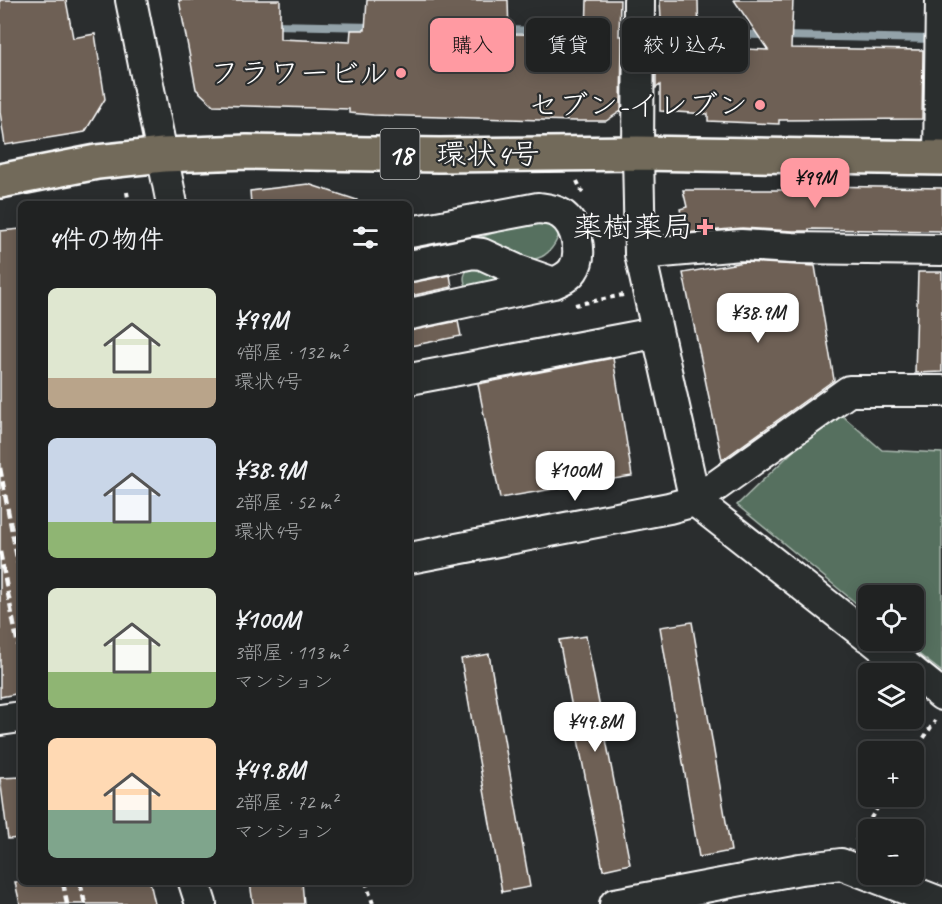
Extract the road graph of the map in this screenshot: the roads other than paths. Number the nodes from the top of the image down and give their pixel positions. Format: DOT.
graph roads {
  1 [pos="131,0"];
  2 [pos="941,0"];
  3 [pos="942,22"];
  4 [pos="941,56"];
  5 [pos="638,72"];
  6 [pos="940,147"];
  7 [pos="638,153"];
  8 [pos="163,156"];
  9 [pos="0,181"];
  10 [pos="171,201"];
  11 [pos="412,232"];
  12 [pos="942,250"];
  13 [pos="640,254"];
  14 [pos="412,266"];
  15 [pos="554,283"];
  16 [pos="412,314"];
  17 [pos="644,335"];
  18 [pos="412,379"];
  19 [pos="942,391"];
  20 [pos="695,501"];
  21 [pos="412,558"];
  22 [pos="858,629"];
  23 [pos="884,651"];
  24 [pos="940,705"];
  25 [pos="18,717"];
  26 [pos="0,720"];
  27 [pos="195,885"];
  28 [pos="942,903"];
  29 [pos="201,904"];
  30 [pos="615,904"];
  1 -- 8 [label="street"];
  2 -- 3 [label="street"];
  3 -- 4 [label="street"];
  4 -- 6 [label="street"];
  5 -- 7 [label="street"];
  6 -- 7 [label="main road, 環状4号 / 18"];
  7 -- 8 [label="main road, 環状4号 / 18"];
  7 -- 13 [label="street"];
  8 -- 9 [label="main road, 環状4号 / 18"];
  8 -- 10 [label="street"];
  11 -- 15 [label="street"];
  12 -- 13 [label="street"];
  13 -- 20 [label="street"];
  14 -- 15 [label="street"];
  15 -- 16 [label="street"];
  17 -- 18 [label="street"];
  19 -- 20 [label="street"];
  20 -- 21 [label="street"];
  20 -- 22 [label="street"];
  23 -- 24 [label="street"];
  25 -- 26 [label="street"];
  27 -- 29 [label="street"];
  28 -- 30 [label="street"];
}
